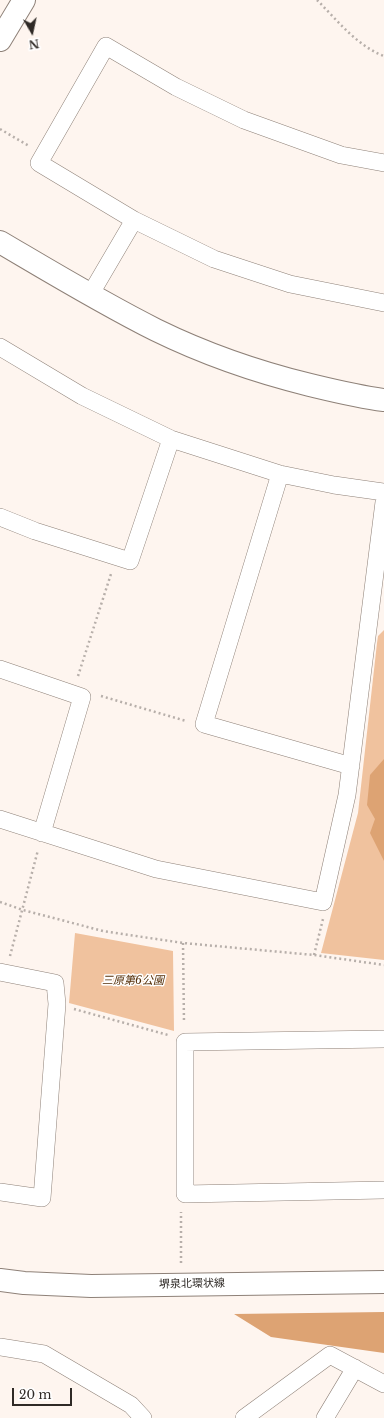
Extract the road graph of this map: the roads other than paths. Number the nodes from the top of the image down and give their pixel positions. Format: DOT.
graph roads {
  1 [pos="24,0"];
  2 [pos="0,40"];
  3 [pos="384,163"];
  4 [pos="134,220"];
  5 [pos="0,242"];
  6 [pos="90,295"];
  7 [pos="384,303"];
  8 [pos="0,346"];
  9 [pos="384,400"];
  10 [pos="171,439"];
  11 [pos="280,474"];
  12 [pos="384,492"];
  13 [pos="384,502"];
  14 [pos="0,517"];
  15 [pos="377,615"];
  16 [pos="0,669"];
  17 [pos="351,766"];
  18 [pos="0,819"];
  19 [pos="42,833"];
  20 [pos="2,973"];
  21 [pos="384,1039"];
  22 [pos="384,1190"];
  23 [pos="0,1192"];
  24 [pos="0,1280"];
  25 [pos="384,1282"];
  26 [pos="0,1347"];
  27 [pos="355,1368"];
  28 [pos="384,1384"];
  29 [pos="143,1418"];
  30 [pos="244,1418"];
  31 [pos="325,1418"];
  1 -- 2 [label="street"];
  3 -- 4 [label="street"];
  4 -- 6 [label="street"];
  4 -- 7 [label="street"];
  5 -- 6 [label="street"];
  6 -- 9 [label="street"];
  8 -- 10 [label="street"];
  10 -- 11 [label="street"];
  10 -- 14 [label="street"];
  11 -- 12 [label="street"];
  11 -- 17 [label="street"];
  13 -- 15 [label="street"];
  15 -- 17 [label="street"];
  16 -- 19 [label="street"];
  17 -- 19 [label="street"];
  18 -- 19 [label="street"];
  20 -- 23 [label="street"];
  21 -- 22 [label="street"];
  24 -- 25 [label="street, 堺泉北環状線"];
  26 -- 29 [label="street"];
  27 -- 28 [label="street"];
  27 -- 30 [label="street"];
  27 -- 31 [label="street"];
}
